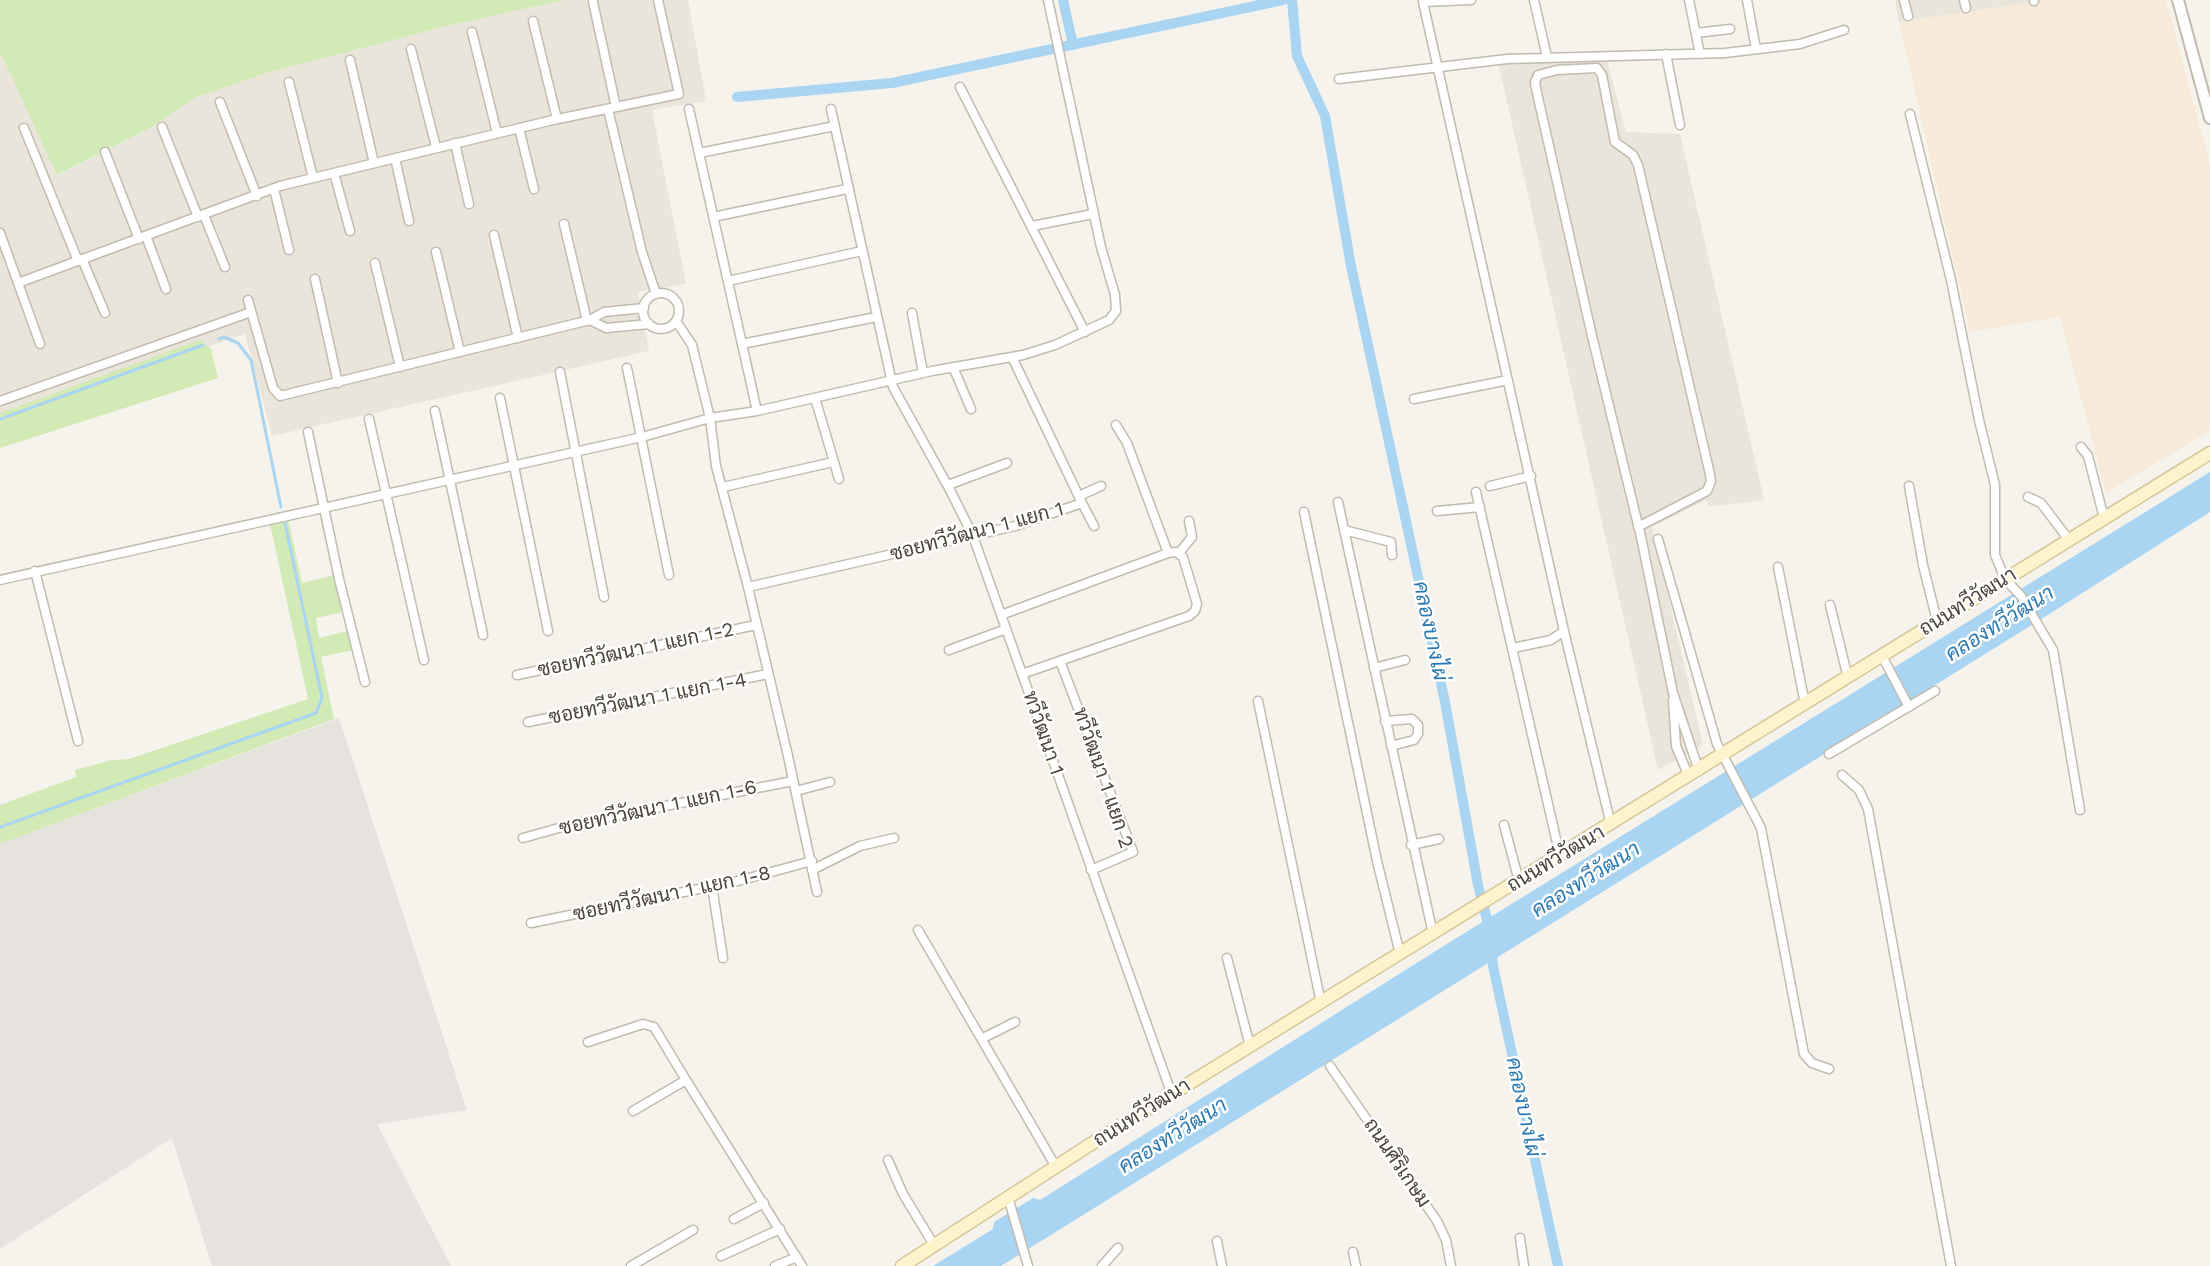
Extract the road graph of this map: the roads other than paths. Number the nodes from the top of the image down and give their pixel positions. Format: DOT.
graph roads {
  1 [pos="658,0"];
  2 [pos="1048,0"];
  3 [pos="1471,0"];
  4 [pos="1534,0"];
  5 [pos="1689,0"];
  6 [pos="1747,0"];
  7 [pos="1904,0"];
  8 [pos="2178,0"];
  9 [pos="1423,1"];
  10 [pos="593,2"];
  11 [pos="1908,15"];
  12 [pos="533,21"];
  13 [pos="1730,29"];
  14 [pos="1844,30"];
  15 [pos="472,32"];
  16 [pos="1696,33"];
  17 [pos="411,49"];
  18 [pos="1756,49"];
  19 [pos="1666,54"];
  20 [pos="1700,54"];
  21 [pos="1547,57"];
  22 [pos="350,60"];
  23 [pos="1438,66"];
  24 [pos="1339,79"];
  25 [pos="289,82"];
  26 [pos="960,87"];
  27 [pos="220,102"];
  28 [pos="612,108"];
  29 [pos="689,109"];
  30 [pos="831,109"];
  31 [pos="1910,114"];
  32 [pos="2210,116"];
  33 [pos="556,119"];
  34 [pos="1680,125"];
  35 [pos="835,126"];
  36 [pos="162,127"];
  37 [pos="24,128"];
  38 [pos="519,128"];
  39 [pos="497,133"];
  40 [pos="455,143"];
  41 [pos="436,147"];
  42 [pos="105,152"];
  43 [pos="699,153"];
  44 [pos="395,158"];
  45 [pos="374,163"];
  46 [pos="334,173"];
  47 [pos="313,178"];
  48 [pos="274,189"];
  49 [pos="534,189"];
  50 [pos="847,189"];
  51 [pos="257,196"];
  52 [pos="469,204"];
  53 [pos="1094,214"];
  54 [pos="201,216"];
  55 [pos="713,217"];
  56 [pos="409,221"];
  57 [pos="564,224"];
  58 [pos="1032,226"];
  59 [pos="350,231"];
  60 [pos="0,233"];
  61 [pos="494,235"];
  62 [pos="142,238"];
  63 [pos="289,250"];
  64 [pos="862,251"];
  65 [pos="436,252"];
  66 [pos="80,260"];
  67 [pos="375,262"];
  68 [pos="225,267"];
  69 [pos="315,279"];
  70 [pos="728,281"];
  71 [pos="18,283"];
  72 [pos="166,289"];
  73 [pos="656,294"];
  74 [pos="248,300"];
  75 [pos="644,308"];
  76 [pos="251,312"];
  77 [pos="105,313"];
  78 [pos="912,313"];
  79 [pos="876,317"];
  80 [pos="588,321"];
  81 [pos="676,321"];
  82 [pos="650,324"];
  83 [pos="1085,332"];
  84 [pos="518,338"];
  85 [pos="40,344"];
  86 [pos="742,345"];
  87 [pos="460,352"];
  88 [pos="1012,357"];
  89 [pos="400,367"];
  90 [pos="952,367"];
  91 [pos="627,368"];
  92 [pos="560,372"];
  93 [pos="923,373"];
  94 [pos="1508,380"];
  95 [pos="893,381"];
  96 [pos="338,383"];
  97 [pos="500,398"];
  98 [pos="815,398"];
  99 [pos="1414,399"];
  100 [pos="0,401"];
  101 [pos="971,409"];
  102 [pos="435,411"];
  103 [pos="757,411"];
  104 [pos="710,418"];
  105 [pos="369,419"];
  106 [pos="1116,425"];
  107 [pos="308,432"];
  108 [pos="642,437"];
  109 [pos="2081,447"];
  110 [pos="576,451"];
  111 [pos="2210,453"];
  112 [pos="833,462"];
  113 [pos="1007,463"];
  114 [pos="514,465"];
  115 [pos="1531,476"];
  116 [pos="449,478"];
  117 [pos="839,479"];
  118 [pos="948,485"];
  119 [pos="1101,486"];
  120 [pos="1490,486"];
  121 [pos="1909,486"];
  122 [pos="723,487"];
  123 [pos="386,492"];
  124 [pos="1476,492"];
  125 [pos="2028,498"];
  126 [pos="1080,500"];
  127 [pos="1338,502"];
  128 [pos="324,506"];
  129 [pos="1480,507"];
  130 [pos="1437,511"];
  131 [pos="1304,512"];
  132 [pos="2104,518"];
  133 [pos="1189,521"];
  134 [pos="1094,526"];
  135 [pos="1638,526"];
  136 [pos="1344,530"];
  137 [pos="973,536"];
  138 [pos="1658,539"];
  139 [pos="2068,540"];
  140 [pos="1168,553"];
  141 [pos="1179,553"];
  142 [pos="1392,555"];
  143 [pos="1778,567"];
  144 [pos="35,571"];
  145 [pos="669,574"];
  146 [pos="2006,579"];
  147 [pos="0,580"];
  148 [pos="748,587"];
  149 [pos="604,597"];
  150 [pos="1830,605"];
  151 [pos="1001,615"];
  152 [pos="1937,621"];
  153 [pos="756,625"];
  154 [pos="1006,629"];
  155 [pos="548,631"];
  156 [pos="1564,631"];
  157 [pos="483,635"];
  158 [pos="1513,648"];
  159 [pos="949,650"];
  160 [pos="424,660"];
  161 [pos="1405,660"];
  162 [pos="1060,661"];
  163 [pos="1885,662"];
  164 [pos="1374,668"];
  165 [pos="768,674"];
  166 [pos="1022,674"];
  167 [pos="517,675"];
  168 [pos="1848,678"];
  169 [pos="365,682"];
  170 [pos="1935,691"];
  171 [pos="1673,693"];
  172 [pos="1258,701"];
  173 [pos="1805,704"];
  174 [pos="1908,706"];
  175 [pos="1385,721"];
  176 [pos="528,723"];
  177 [pos="78,741"];
  178 [pos="1391,746"];
  179 [pos="1829,754"];
  180 [pos="1722,756"];
  181 [pos="1694,774"];
  182 [pos="1842,775"];
  183 [pos="793,781"];
  184 [pos="830,782"];
  185 [pos="796,791"];
  186 [pos="2080,810"];
  187 [pos="1504,825"];
  188 [pos="1611,825"];
  189 [pos="523,838"];
  190 [pos="894,838"];
  191 [pos="1439,839"];
  192 [pos="1412,845"];
  193 [pos="1560,856"];
  194 [pos="812,866"];
  195 [pos="1091,870"];
  196 [pos="1519,881"];
  197 [pos="712,886"];
  198 [pos="817,892"];
  199 [pos="531,923"];
  200 [pos="918,930"];
  201 [pos="1433,934"];
  202 [pos="1400,954"];
  203 [pos="723,958"];
  204 [pos="1227,958"];
  205 [pos="1321,1003"];
  206 [pos="1015,1022"];
  207 [pos="983,1038"];
  208 [pos="588,1042"];
  209 [pos="1250,1046"];
  210 [pos="1330,1066"];
  211 [pos="1828,1069"];
  212 [pos="686,1080"];
  213 [pos="1172,1095"];
  214 [pos="633,1111"];
  215 [pos="888,1160"];
  216 [pos="1056,1167"];
  217 [pos="1008,1197"];
  218 [pos="764,1203"];
  219 [pos="734,1219"];
  220 [pos="780,1229"];
  221 [pos="693,1230"];
  222 [pos="1520,1238"];
  223 [pos="1217,1241"];
  224 [pos="934,1245"];
  225 [pos="1118,1248"];
  226 [pos="1353,1252"];
  227 [pos="721,1256"];
  228 [pos="796,1257"];
  229 [pos="1027,1265"];
  230 [pos="631,1266"];
  231 [pos="775,1266"];
  232 [pos="802,1266"];
  233 [pos="902,1266"];
  234 [pos="1102,1266"];
  235 [pos="1222,1266"];
  236 [pos="1356,1266"];
  237 [pos="1451,1266"];
  238 [pos="1524,1266"];
  239 [pos="1951,1266"];
  1 -- 28 [label="street"];
  2 -- 53 [label="street"];
  3 -- 9 [label="street"];
  4 -- 21 [label="street"];
  5 -- 16 [label="street"];
  6 -- 18 [label="street"];
  7 -- 11 [label="street"];
  8 -- 32 [label="street"];
  9 -- 23 [label="street"];
  10 -- 28 [label="street"];
  12 -- 33 [label="street"];
  13 -- 16 [label="street"];
  14 -- 18 [label="street"];
  15 -- 39 [label="street"];
  16 -- 20 [label="street"];
  17 -- 41 [label="street"];
  18 -- 20 [label="street"];
  19 -- 20 [label="street"];
  19 -- 21 [label="street"];
  19 -- 34 [label="street"];
  21 -- 23 [label="street"];
  22 -- 45 [label="street"];
  23 -- 24 [label="street"];
  23 -- 94 [label="street"];
  25 -- 47 [label="street"];
  26 -- 58 [label="street"];
  27 -- 51 [label="street"];
  28 -- 33 [label="street"];
  28 -- 73 [label="street"];
  29 -- 43 [label="street"];
  30 -- 35 [label="street, ทวีวัฒนา 1"];
  31 -- 146 [label="street"];
  33 -- 38 [label="street"];
  35 -- 43 [label="street"];
  35 -- 50 [label="street, ทวีวัฒนา 1"];
  36 -- 54 [label="street"];
  37 -- 66 [label="street"];
  38 -- 39 [label="street"];
  38 -- 49 [label="street"];
  39 -- 40 [label="street"];
  40 -- 41 [label="street"];
  40 -- 52 [label="street"];
  41 -- 44 [label="street"];
  42 -- 62 [label="street"];
  43 -- 55 [label="street"];
  44 -- 45 [label="street"];
  44 -- 56 [label="street"];
  45 -- 46 [label="street"];
  46 -- 47 [label="street"];
  46 -- 59 [label="street"];
  47 -- 48 [label="street"];
  48 -- 51 [label="street"];
  48 -- 63 [label="street"];
  50 -- 55 [label="street"];
  50 -- 64 [label="street, ทวีวัฒนา 1"];
  51 -- 54 [label="street"];
  53 -- 58 [label="street"];
  53 -- 83 [label="street"];
  54 -- 62 [label="street"];
  54 -- 68 [label="street"];
  55 -- 70 [label="street"];
  57 -- 80 [label="street"];
  58 -- 83 [label="street"];
  60 -- 71 [label="street"];
  61 -- 84 [label="street"];
  62 -- 66 [label="street"];
  62 -- 72 [label="street"];
  64 -- 70 [label="street"];
  64 -- 79 [label="street, ทวีวัฒนา 1"];
  65 -- 87 [label="street"];
  66 -- 71 [label="street"];
  66 -- 77 [label="street"];
  67 -- 89 [label="street"];
  69 -- 96 [label="street"];
  70 -- 86 [label="street"];
  71 -- 85 [label="street"];
  73 -- 75 [label="street"];
  73 -- 81 [label="street"];
  74 -- 76 [label="street"];
  75 -- 80 [label="street"];
  75 -- 82 [label="street"];
  76 -- 96 [label="street"];
  76 -- 100 [label="street"];
  78 -- 93 [label="street"];
  79 -- 86 [label="street"];
  79 -- 95 [label="street, ทวีวัฒนา 1"];
  80 -- 82 [label="street"];
  80 -- 84 [label="street"];
  81 -- 82 [label="street"];
  81 -- 104 [label="street"];
  83 -- 88 [label="street"];
  84 -- 87 [label="street"];
  86 -- 103 [label="street"];
  87 -- 89 [label="street"];
  88 -- 90 [label="street"];
  88 -- 126 [label="street, ซอยทวีวัฒนา 1 แยก 1"];
  89 -- 96 [label="street"];
  90 -- 93 [label="street"];
  90 -- 101 [label="street"];
  91 -- 108 [label="street"];
  92 -- 110 [label="street"];
  93 -- 95 [label="street"];
  94 -- 99 [label="street"];
  94 -- 115 [label="street"];
  95 -- 98 [label="street"];
  95 -- 118 [label="street, ทวีวัฒนา 1"];
  97 -- 114 [label="street"];
  98 -- 103 [label="street"];
  98 -- 112 [label="street"];
  102 -- 116 [label="street"];
  103 -- 104 [label="street"];
  104 -- 108 [label="street"];
  104 -- 122 [label="street"];
  105 -- 123 [label="street"];
  106 -- 140 [label="street"];
  107 -- 128 [label="street"];
  108 -- 110 [label="street"];
  108 -- 145 [label="street"];
  109 -- 132 [label="street"];
  110 -- 114 [label="street"];
  110 -- 149 [label="street"];
  111 -- 132 [label="main road, ถนนทวีวัฒนา"];
  112 -- 117 [label="street"];
  112 -- 122 [label="street"];
  113 -- 118 [label="street"];
  114 -- 116 [label="street"];
  114 -- 155 [label="street"];
  115 -- 120 [label="street"];
  115 -- 156 [label="street"];
  116 -- 123 [label="street"];
  116 -- 157 [label="street"];
  118 -- 137 [label="street, ทวีวัฒนา 1"];
  119 -- 126 [label="street"];
  121 -- 152 [label="street"];
  122 -- 148 [label="street"];
  123 -- 128 [label="street"];
  123 -- 160 [label="street"];
  124 -- 129 [label="street"];
  125 -- 139 [label="street"];
  126 -- 134 [label="street"];
  126 -- 137 [label="street, ซอยทวีวัฒนา 1 แยก 1"];
  127 -- 136 [label="street"];
  128 -- 144 [label="street"];
  128 -- 169 [label="street"];
  129 -- 130 [label="street"];
  129 -- 158 [label="street"];
  131 -- 202 [label="street"];
  132 -- 139 [label="main road, ถนนทวีวัฒนา"];
  133 -- 141 [label="street"];
  135 -- 135 [label="street"];
  135 -- 171 [label="street"];
  136 -- 142 [label="street"];
  136 -- 164 [label="street"];
  137 -- 148 [label="street, ซอยทวีวัฒนา 1 แยก 1"];
  137 -- 151 [label="street, ทวีวัฒนา 1"];
  138 -- 180 [label="street"];
  139 -- 146 [label="main road, ถนนทวีวัฒนา"];
  140 -- 141 [label="street"];
  140 -- 151 [label="street"];
  141 -- 162 [label="street"];
  143 -- 173 [label="street"];
  144 -- 147 [label="street"];
  144 -- 177 [label="street"];
  146 -- 152 [label="main road, ถนนทวีวัฒนา"];
  146 -- 186 [label="street"];
  148 -- 153 [label="street"];
  150 -- 168 [label="street"];
  151 -- 154 [label="street, ทวีวัฒนา 1"];
  152 -- 163 [label="main road, ถนนทวีวัฒนา"];
  153 -- 165 [label="street"];
  153 -- 167 [label="street, ซอยทวีวัฒนา 1 แยก 1-2"];
  154 -- 159 [label="street"];
  154 -- 166 [label="street, ทวีวัฒนา 1"];
  156 -- 158 [label="street"];
  156 -- 188 [label="street"];
  158 -- 193 [label="street"];
  161 -- 164 [label="street"];
  162 -- 166 [label="street"];
  162 -- 195 [label="street, ทวีวัฒนา 1 แยก 2"];
  163 -- 168 [label="main road, ถนนทวีวัฒนา"];
  163 -- 174 [label="street"];
  164 -- 175 [label="street"];
  165 -- 176 [label="street, ซอยทวีวัฒนา 1 แยก 1-4"];
  165 -- 183 [label="street"];
  166 -- 195 [label="street, ทวีวัฒนา 1"];
  168 -- 173 [label="main road, ถนนทวีวัฒนา"];
  170 -- 174 [label="street"];
  171 -- 181 [label="street"];
  171 -- 181 [label="street"];
  172 -- 205 [label="street"];
  173 -- 180 [label="main road, ถนนทวีวัฒนา"];
  174 -- 179 [label="street"];
  175 -- 178 [label="street"];
  175 -- 178 [label="street"];
  178 -- 192 [label="street"];
  180 -- 181 [label="main road, ถนนทวีวัฒนา"];
  180 -- 211 [label="street"];
  181 -- 188 [label="main road, ถนนทวีวัฒนา"];
  182 -- 239 [label="street"];
  183 -- 185 [label="street"];
  183 -- 189 [label="street, ซอยทวีวัฒนา 1 แยก 1-6"];
  184 -- 185 [label="street"];
  185 -- 194 [label="street"];
  187 -- 196 [label="street"];
  188 -- 193 [label="main road, ถนนทวีวัฒนา"];
  190 -- 194 [label="street, ซอยทวีวัฒนา 1 แยก 1-8"];
  191 -- 192 [label="street"];
  192 -- 201 [label="street"];
  193 -- 196 [label="main road, ถนนทวีวัฒนา"];
  194 -- 197 [label="street, ซอยทวีวัฒนา 1 แยก 1-8"];
  194 -- 198 [label="street"];
  195 -- 213 [label="street, ทวีวัฒนา 1"];
  196 -- 201 [label="main road, ถนนทวีวัฒนา"];
  197 -- 199 [label="street, ซอยทวีวัฒนา 1 แยก 1-8"];
  197 -- 203 [label="street"];
  200 -- 207 [label="street"];
  201 -- 202 [label="main road, ถนนทวีวัฒนา"];
  202 -- 205 [label="main road, ถนนทวีวัฒนา"];
  204 -- 209 [label="street"];
  205 -- 209 [label="main road, ถนนทวีวัฒนา"];
  206 -- 207 [label="street"];
  207 -- 216 [label="street"];
  208 -- 212 [label="street"];
  209 -- 213 [label="main road, ถนนทวีวัฒนา"];
  210 -- 237 [label="street, ถนนศิริเกษม"];
  212 -- 214 [label="street"];
  212 -- 218 [label="street"];
  213 -- 216 [label="main road, ถนนทวีวัฒนา"];
  215 -- 224 [label="street"];
  216 -- 217 [label="main road, ถนนทวีวัฒนา"];
  217 -- 224 [label="main road, ถนนทวีวัฒนา"];
  217 -- 229 [label="street"];
  218 -- 219 [label="street"];
  218 -- 220 [label="street"];
  220 -- 227 [label="street"];
  220 -- 228 [label="street"];
  221 -- 230 [label="street"];
  222 -- 238 [label="street"];
  223 -- 235 [label="street"];
  224 -- 233 [label="main road, ถนนทวีวัฒนา"];
  225 -- 234 [label="street"];
  226 -- 236 [label="street"];
  228 -- 231 [label="street"];
  228 -- 232 [label="street"];
}
